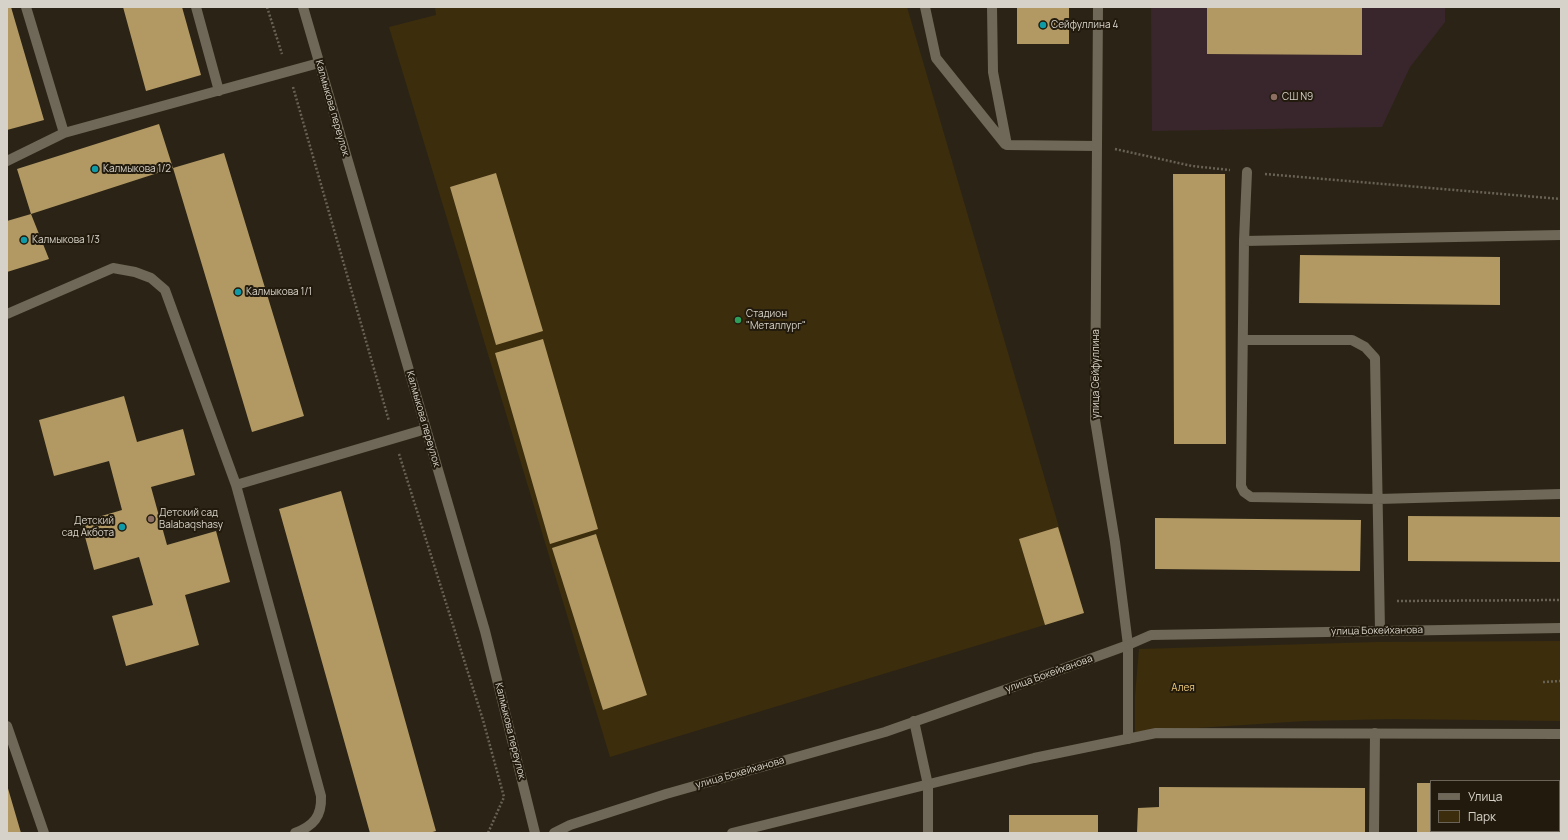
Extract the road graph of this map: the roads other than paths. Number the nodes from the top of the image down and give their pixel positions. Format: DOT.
graph roads {
  1 [pos="26,7"];
  2 [pos="196,7"];
  3 [pos="303,7"];
  4 [pos="925,7"];
  5 [pos="992,7"];
  6 [pos="1098,7"];
  7 [pos="319,63"];
  8 [pos="219,91"];
  9 [pos="64,133"];
  10 [pos="1007,145"];
  11 [pos="1097,146"];
  12 [pos="7,161"];
  13 [pos="1247,172"];
  14 [pos="1561,235"];
  15 [pos="1244,241"];
  16 [pos="7,314"];
  17 [pos="1243,340"];
  18 [pos="426,429"];
  19 [pos="236,485"];
  20 [pos="1561,494"];
  21 [pos="1378,499"];
  22 [pos="1561,628"];
  23 [pos="1380,630"];
  24 [pos="1128,645"];
  25 [pos="914,721"];
  26 [pos="7,726"];
  27 [pos="1374,733"];
  28 [pos="1561,734"];
  29 [pos="1128,739"];
  30 [pos="928,784"];
  31 [pos="44,833"];
  32 [pos="295,833"];
  33 [pos="535,833"];
  34 [pos="554,833"];
  35 [pos="732,833"];
  36 [pos="928,833"];
  37 [pos="1374,833"];
  1 -- 9 [label="street"];
  2 -- 8 [label="street"];
  3 -- 7 [label="street, Калмыкова переулок"];
  4 -- 10 [label="street"];
  5 -- 10 [label="street"];
  6 -- 11 [label="street, улица Сейфуллина"];
  7 -- 8 [label="street"];
  7 -- 18 [label="street, Калмыкова переулок"];
  8 -- 9 [label="street"];
  9 -- 12 [label="street"];
  10 -- 11 [label="street"];
  11 -- 24 [label="street, улица Сейфуллина"];
  13 -- 15 [label="street"];
  14 -- 15 [label="street"];
  15 -- 17 [label="street"];
  16 -- 19 [label="street"];
  17 -- 21 [label="street"];
  17 -- 21 [label="street"];
  18 -- 19 [label="street"];
  18 -- 33 [label="street, Калмыкова переулок"];
  19 -- 32 [label="street"];
  20 -- 21 [label="street"];
  21 -- 23 [label="street"];
  22 -- 23 [label="street, улица Бокейханова"];
  23 -- 24 [label="street, улица Бокейханова"];
  24 -- 25 [label="street, улица Бокейханова"];
  24 -- 29 [label="street, улица Сейфуллина"];
  25 -- 30 [label="street"];
  25 -- 34 [label="street, улица Бокейханова"];
  26 -- 31 [label="street"];
  27 -- 28 [label="street"];
  27 -- 29 [label="street"];
  27 -- 37 [label="street"];
  29 -- 30 [label="street"];
  30 -- 35 [label="street"];
  30 -- 36 [label="street"];
}
